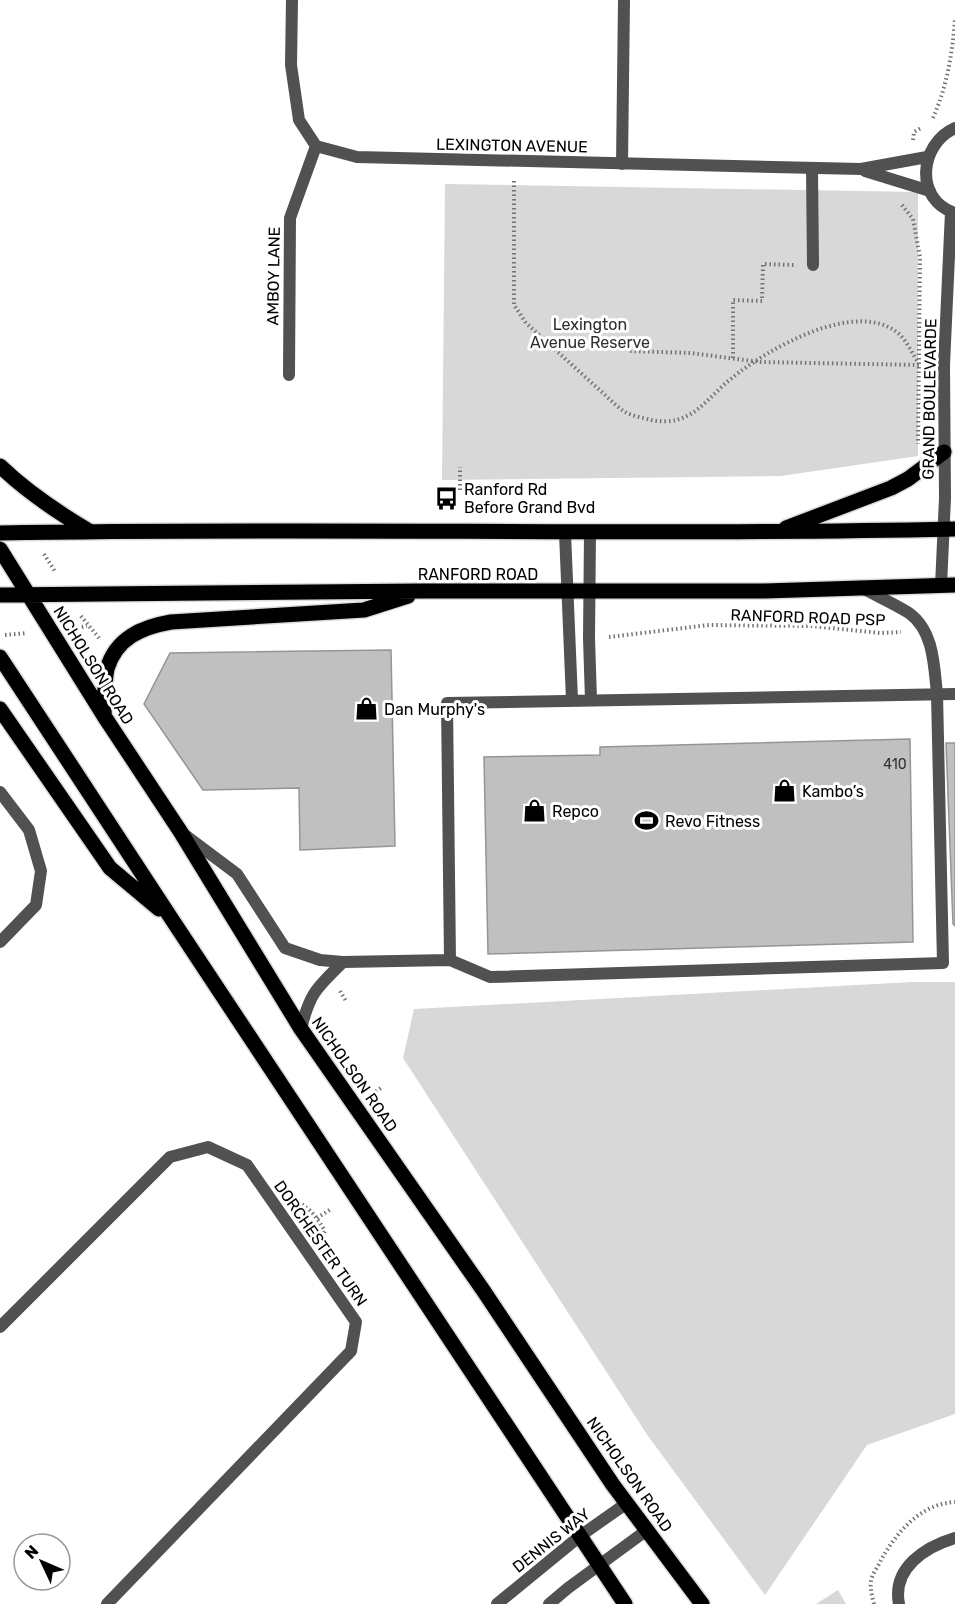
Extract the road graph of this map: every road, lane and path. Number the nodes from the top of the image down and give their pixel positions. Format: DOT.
graph roads {
  1 [pos="292,0"];
  2 [pos="624,0"];
  3 [pos="955,20"];
  4 [pos="932,122"];
  5 [pos="923,127"];
  6 [pos="955,128"];
  7 [pos="316,146"];
  8 [pos="927,157"];
  9 [pos="910,160"];
  10 [pos="622,164"];
  11 [pos="812,169"];
  12 [pos="861,169"];
  13 [pos="514,181"];
  14 [pos="908,183"];
  15 [pos="930,191"];
  16 [pos="953,213"];
  17 [pos="813,266"];
  18 [pos="630,351"];
  19 [pos="733,358"];
  20 [pos="756,362"];
  21 [pos="920,365"];
  22 [pos="944,365"];
  23 [pos="289,375"];
  24 [pos="915,451"];
  25 [pos="944,452"];
  26 [pos="0,466"];
  27 [pos="460,467"];
  28 [pos="460,490"];
  29 [pos="949,529"];
  30 [pos="90,531"];
  31 [pos="778,531"];
  32 [pos="0,533"];
  33 [pos="565,533"];
  34 [pos="590,533"];
  35 [pos="0,549"];
  36 [pos="948,586"];
  37 [pos="864,589"];
  38 [pos="422,591"];
  39 [pos="568,592"];
  40 [pos="589,592"];
  41 [pos="0,595"];
  42 [pos="28,595"];
  43 [pos="87,626"];
  44 [pos="908,632"];
  45 [pos="93,633"];
  46 [pos="600,639"];
  47 [pos="0,657"];
  48 [pos="937,694"];
  49 [pos="955,694"];
  50 [pos="572,700"];
  51 [pos="591,700"];
  52 [pos="0,709"];
  53 [pos="104,716"];
  54 [pos="0,792"];
  55 [pos="180,831"];
  56 [pos="171,918"];
  57 [pos="0,942"];
  58 [pos="949,959"];
  59 [pos="450,960"];
  60 [pos="343,962"];
  61 [pos="301,1029"];
  62 [pos="331,1209"];
  63 [pos="317,1218"];
  64 [pos="0,1328"];
  65 [pos="955,1502"];
  66 [pos="627,1503"];
  67 [pos="647,1530"];
  68 [pos="580,1536"];
  69 [pos="955,1539"];
  70 [pos="600,1565"];
  71 [pos="106,1604"];
  72 [pos="497,1604"];
  73 [pos="549,1604"];
  74 [pos="625,1604"];
  75 [pos="702,1604"];
  76 [pos="874,1604"];
  77 [pos="899,1604"];
  1 -- 7 [label="street"];
  2 -- 10 [label="street"];
  3 -- 4 [label="path"];
  5 -- 9 [label="path"];
  6 -- 8 [label="street"];
  7 -- 10 [label="street, LEXINGTON AVENUE"];
  7 -- 23 [label="street, AMBOY LANE"];
  8 -- 9 [label="street, LEXINGTON AVENUE"];
  8 -- 15 [label="street"];
  9 -- 12 [label="street, LEXINGTON AVENUE"];
  10 -- 11 [label="street, LEXINGTON AVENUE"];
  11 -- 12 [label="street, LEXINGTON AVENUE"];
  11 -- 17 [label="street"];
  12 -- 14 [label="street, LEXINGTON AVENUE"];
  13 -- 20 [label="path"];
  14 -- 15 [label="street, LEXINGTON AVENUE"];
  14 -- 21 [label="path"];
  15 -- 16 [label="street, GRAND BOULEVARDE"];
  16 -- 22 [label="street, GRAND BOULEVARDE"];
  17 -- 19 [label="path"];
  18 -- 19 [label="path"];
  19 -- 20 [label="path"];
  20 -- 21 [label="path"];
  20 -- 21 [label="path"];
  21 -- 22 [label="path"];
  21 -- 24 [label="path"];
  22 -- 25 [label="street, GRAND BOULEVARDE"];
  25 -- 29 [label="street, GRAND BOULEVARDE"];
  25 -- 31 [label="main road"];
  26 -- 30 [label="main road"];
  27 -- 28 [label="path"];
  29 -- 31 [label="main road"];
  29 -- 36 [label="street, GRAND BOULEVARDE"];
  30 -- 32 [label="main road"];
  30 -- 33 [label="main road"];
  31 -- 34 [label="main road"];
  33 -- 34 [label="main road"];
  33 -- 39 [label="street"];
  34 -- 40 [label="street"];
  35 -- 42 [label="main road, NICHOLSON ROAD"];
  36 -- 37 [label="main road, RANFORD ROAD"];
  37 -- 40 [label="main road, RANFORD ROAD"];
  37 -- 48 [label="street"];
  38 -- 39 [label="main road, RANFORD ROAD"];
  38 -- 42 [label="main road, RANFORD ROAD"];
  38 -- 53 [label="main road"];
  39 -- 40 [label="main road, RANFORD ROAD"];
  39 -- 50 [label="street"];
  40 -- 51 [label="street"];
  41 -- 42 [label="main road, RANFORD ROAD"];
  42 -- 53 [label="main road, NICHOLSON ROAD"];
  43 -- 45 [label="path"];
  44 -- 46 [label="path, RANFORD ROAD PSP"];
  47 -- 56 [label="main road"];
  48 -- 49 [label="street"];
  48 -- 51 [label="street"];
  48 -- 58 [label="street"];
  50 -- 51 [label="street"];
  50 -- 59 [label="street"];
  52 -- 56 [label="main road"];
  53 -- 55 [label="main road, NICHOLSON ROAD"];
  54 -- 57 [label="street"];
  55 -- 60 [label="street"];
  55 -- 61 [label="main road, NICHOLSON ROAD"];
  56 -- 68 [label="main road"];
  58 -- 59 [label="street"];
  59 -- 60 [label="street"];
  60 -- 61 [label="street"];
  61 -- 66 [label="main road, NICHOLSON ROAD"];
  62 -- 63 [label="path"];
  64 -- 71 [label="street, DORCHESTER TURN"];
  65 -- 76 [label="path"];
  66 -- 67 [label="main road, NICHOLSON ROAD"];
  66 -- 68 [label="street, DENNIS WAY"];
  67 -- 70 [label="street"];
  67 -- 75 [label="main road, NICHOLSON ROAD"];
  68 -- 70 [label="main road"];
  68 -- 72 [label="street, DENNIS WAY"];
  69 -- 77 [label="street"];
  70 -- 73 [label="street"];
  70 -- 74 [label="main road"];
}
